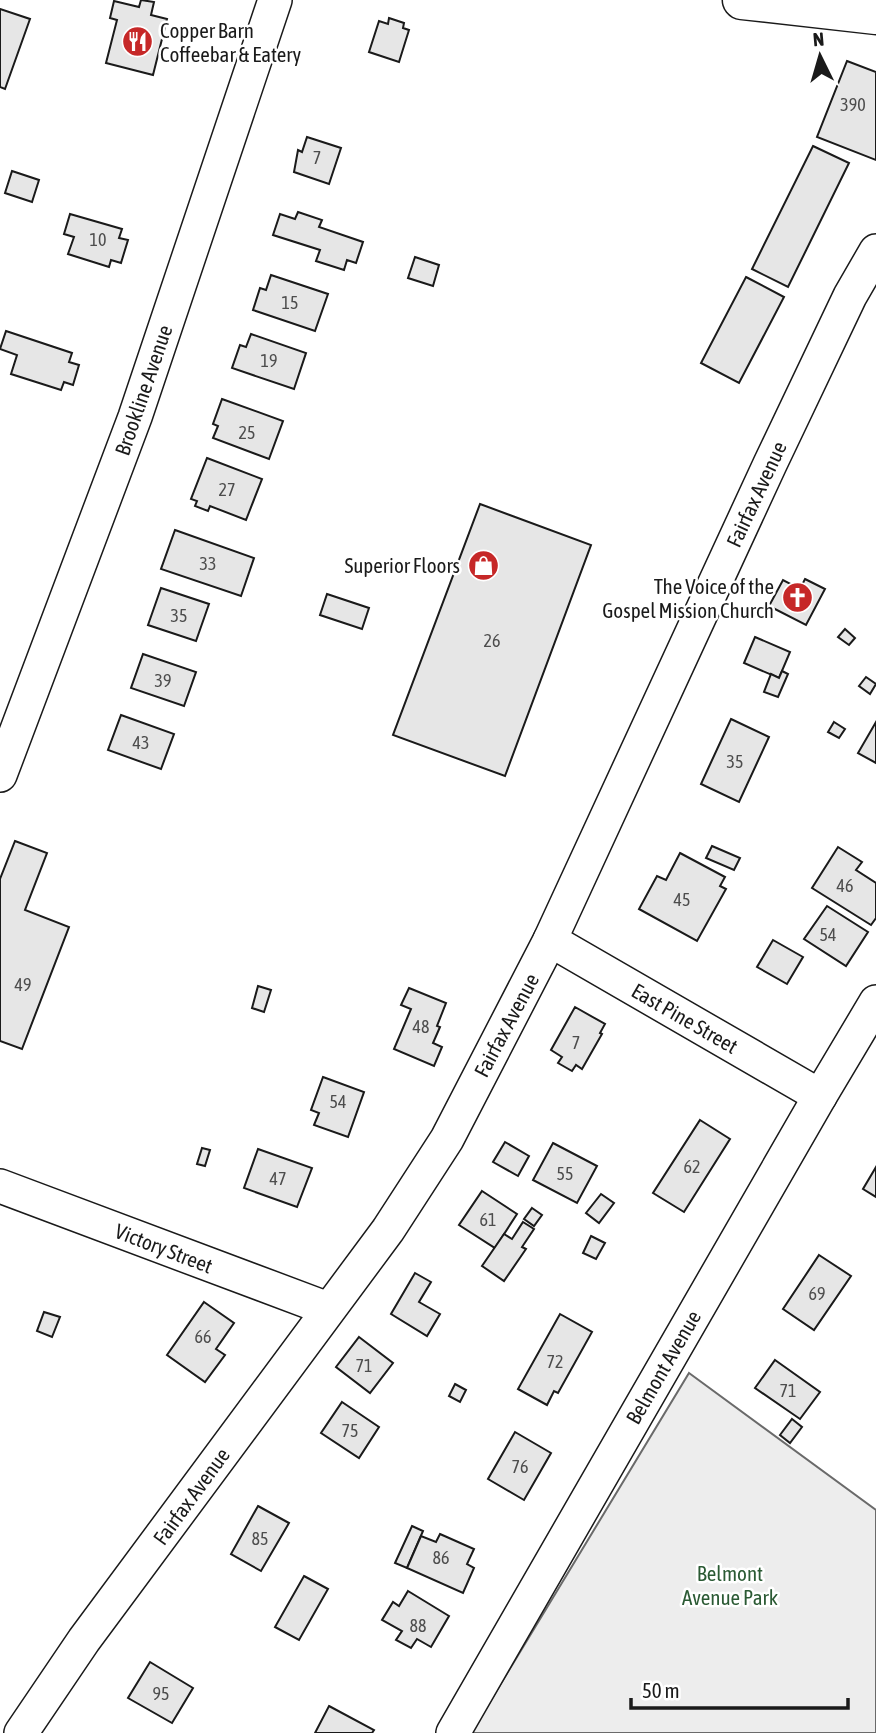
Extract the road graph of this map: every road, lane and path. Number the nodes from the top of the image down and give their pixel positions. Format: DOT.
graph roads {
  1 [pos="275,0"];
  2 [pos="742,0"];
  3 [pos="876,15"];
  4 [pos="876,251"];
  5 [pos="0,775"];
  6 [pos="551,940"];
  7 [pos="876,1002"];
  8 [pos="820,1096"];
  9 [pos="0,1186"];
  10 [pos="328,1310"];
  11 [pos="21,1733"];
  12 [pos="453,1733"];
  1 -- 5 [label="street, Brookline Avenue"];
  2 -- 3 [label="main road"];
  4 -- 6 [label="street, Fairfax Avenue"];
  6 -- 8 [label="street, East Pine Street"];
  6 -- 10 [label="street, Fairfax Avenue"];
  7 -- 8 [label="street, Belmont Avenue"];
  8 -- 12 [label="street, Belmont Avenue"];
  9 -- 10 [label="street, Victory Street"];
  10 -- 11 [label="street, Fairfax Avenue"];
}
